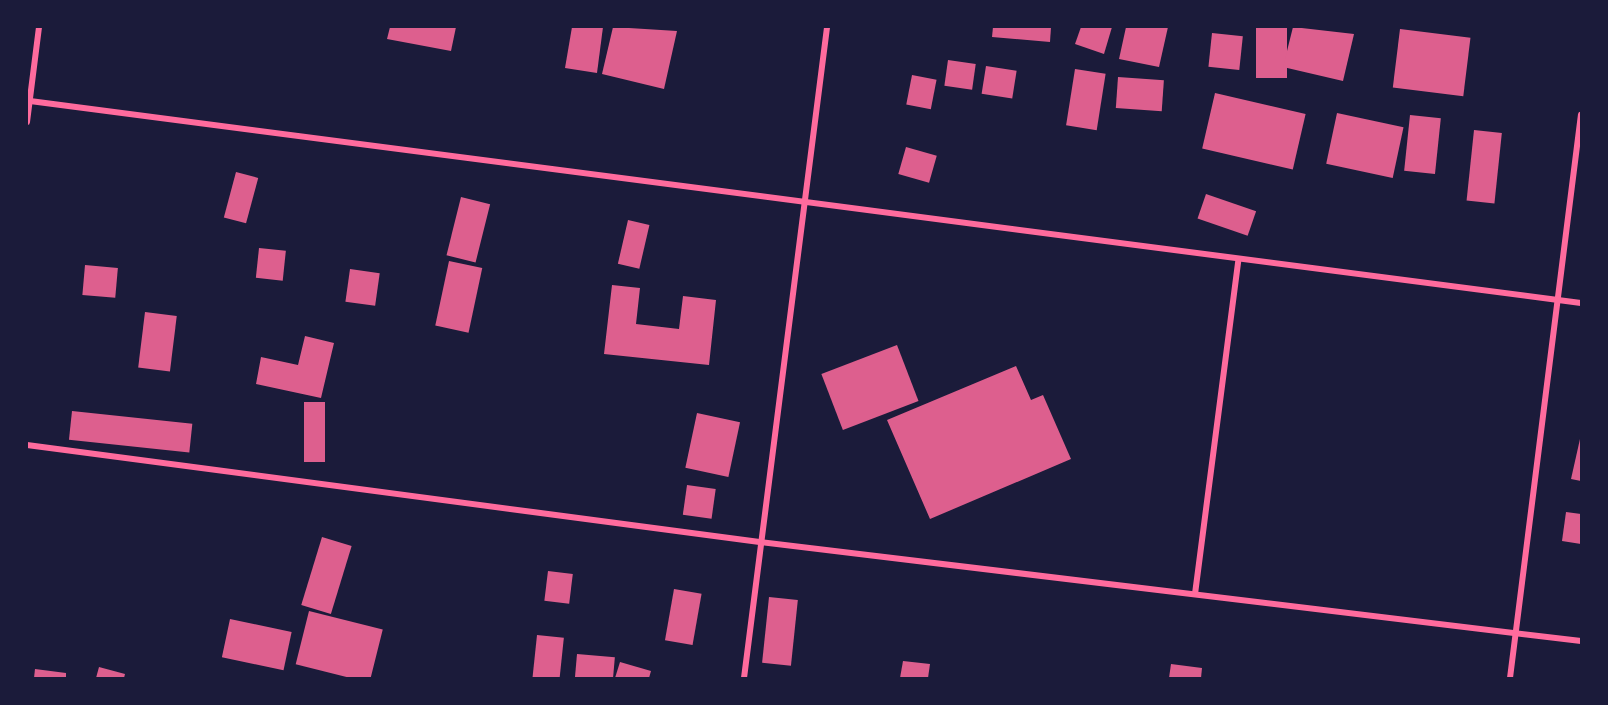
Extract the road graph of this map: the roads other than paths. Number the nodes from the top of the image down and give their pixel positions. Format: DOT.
graph roads {
  1 [pos="39,27"];
  2 [pos="827,27"];
  3 [pos="30,100"];
  4 [pos="1581,114"];
  5 [pos="27,122"];
  6 [pos="805,205"];
  7 [pos="1238,261"];
  8 [pos="1558,300"];
  9 [pos="1581,303"];
  10 [pos="27,445"];
  11 [pos="760,542"];
  12 [pos="1195,594"];
  13 [pos="1516,632"];
  14 [pos="1581,640"];
  15 [pos="744,678"];
  16 [pos="1510,678"];
  1 -- 3 [label="street"];
  2 -- 6 [label="street"];
  3 -- 5 [label="street"];
  3 -- 6 [label="street"];
  4 -- 8 [label="street"];
  6 -- 7 [label="street"];
  6 -- 11 [label="street"];
  7 -- 8 [label="street"];
  7 -- 12 [label="street"];
  8 -- 9 [label="street"];
  8 -- 13 [label="street"];
  10 -- 11 [label="street"];
  11 -- 12 [label="street"];
  11 -- 15 [label="street"];
  12 -- 13 [label="street"];
  13 -- 14 [label="street"];
  13 -- 16 [label="street"];
}
